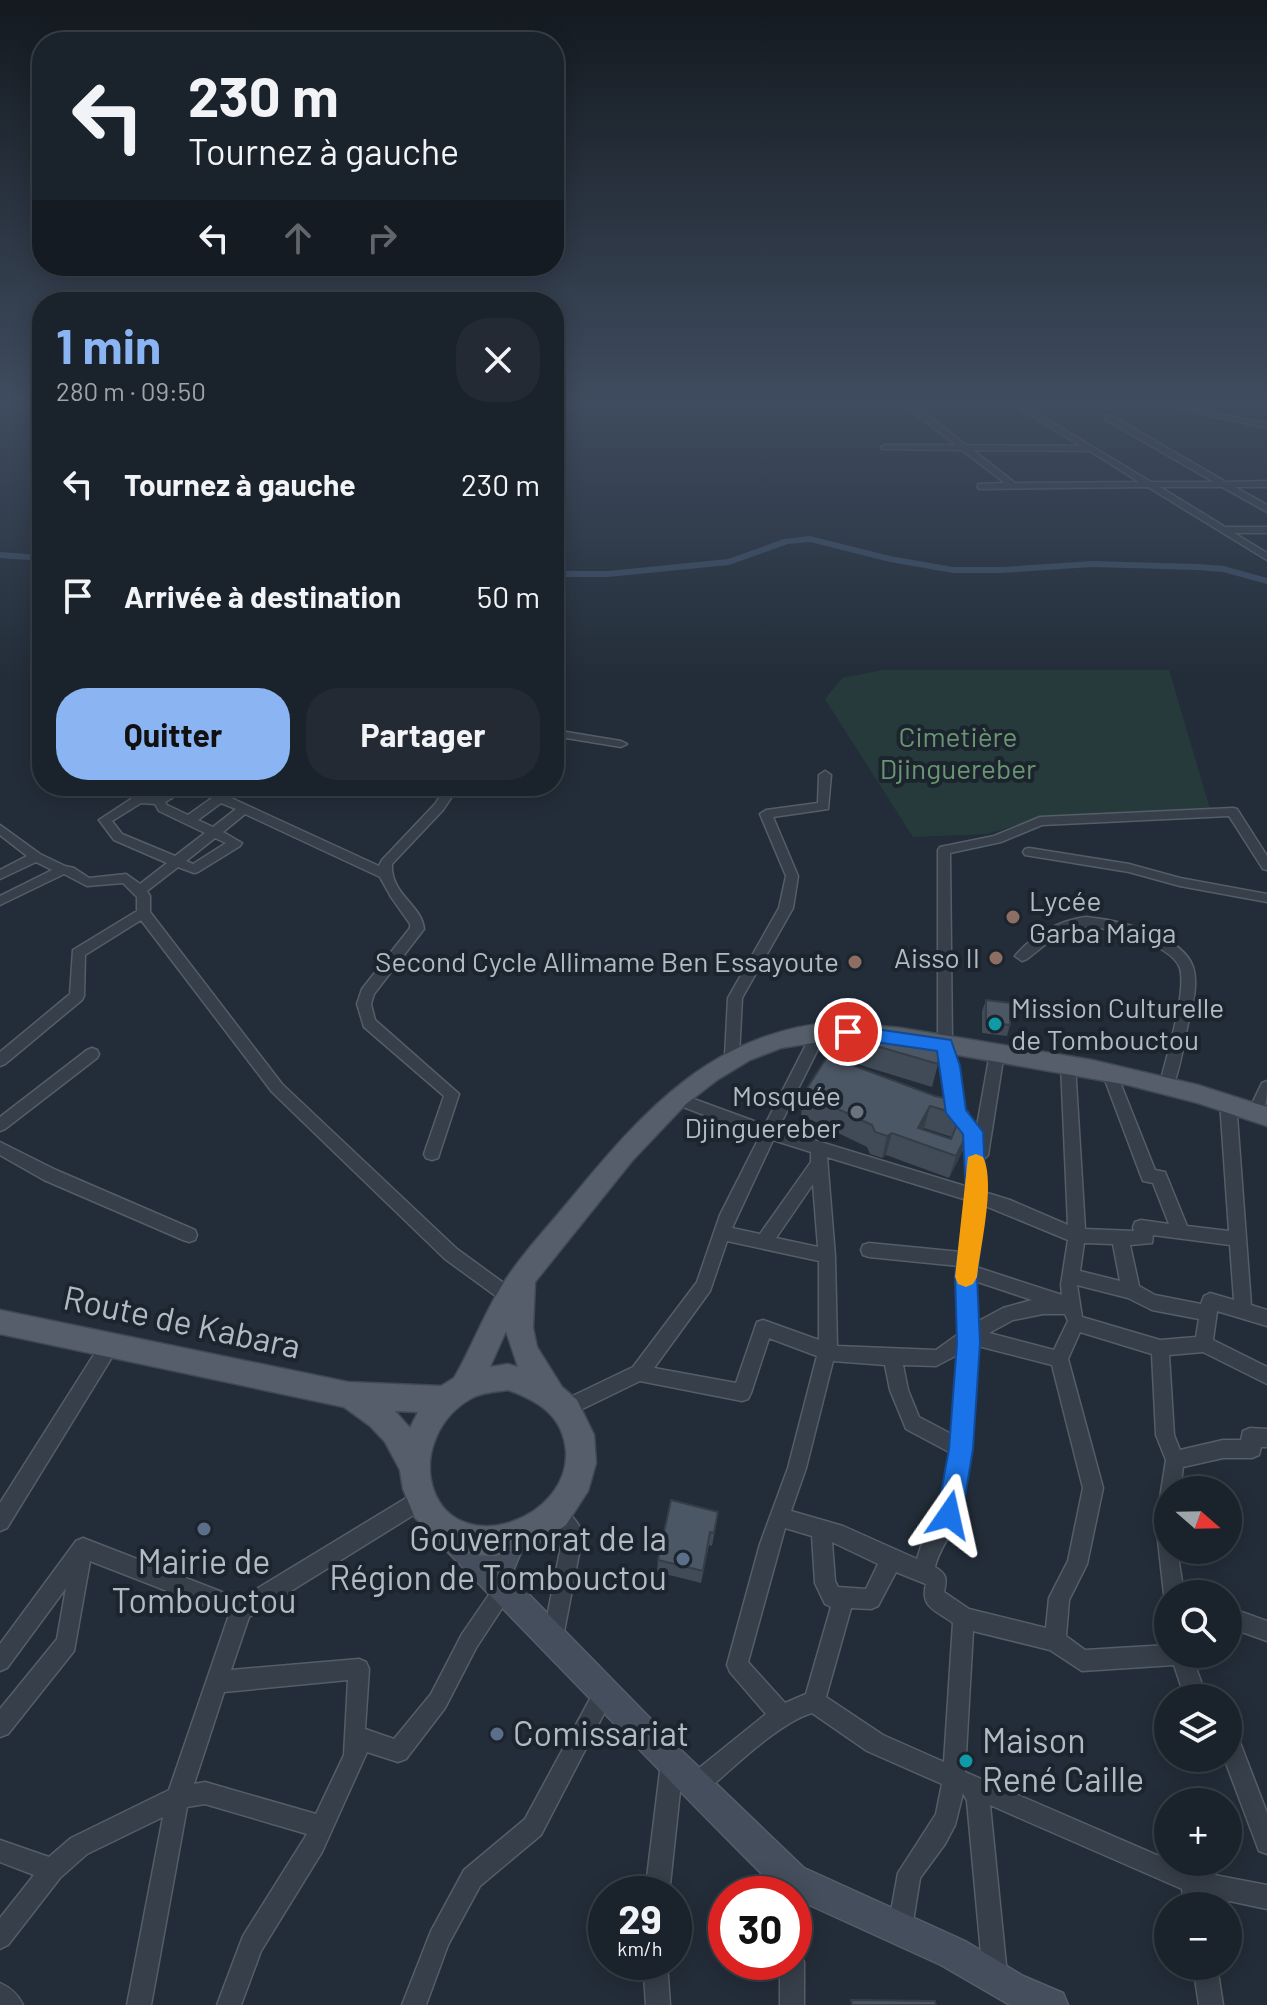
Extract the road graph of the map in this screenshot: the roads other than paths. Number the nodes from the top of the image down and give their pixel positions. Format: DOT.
graph roads {
  1 [pos="1164,493"];
  2 [pos="1238,493"];
  3 [pos="1267,509"];
  4 [pos="1224,530"];
  5 [pos="1267,530"];
  6 [pos="1267,557"];
  7 [pos="564,735"];
  8 [pos="621,744"];
  9 [pos="825,775"];
  10 [pos="132,796"];
  11 [pos="148,796"];
  12 [pos="168,796"];
  13 [pos="216,796"];
  14 [pos="446,796"];
  15 [pos="220,798"];
  16 [pos="158,800"];
  17 [pos="244,809"];
  18 [pos="190,820"];
  19 [pos="0,829"];
  20 [pos="213,832"];
  21 [pos="1029,852"];
  22 [pos="36,857"];
  23 [pos="177,861"];
  24 [pos="1267,866"];
  25 [pos="62,870"];
  26 [pos="385,874"];
  27 [pos="0,875"];
  28 [pos="139,891"];
  29 [pos="1267,898"];
  30 [pos="0,901"];
  31 [pos="143,913"];
  32 [pos="1022,956"];
  33 [pos="820,1031"];
  34 [pos="945,1045"];
  35 [pos="997,1053"];
  36 [pos="92,1054"];
  37 [pos="732,1056"];
  38 [pos="0,1060"];
  39 [pos="1068,1065"];
  40 [pos="1109,1072"];
  41 [pos="1167,1084"];
  42 [pos="1267,1087"];
  43 [pos="675,1098"];
  44 [pos="1228,1102"];
  45 [pos="1261,1114"];
  46 [pos="0,1125"];
  47 [pos="770,1133"];
  48 [pos="0,1148"];
  49 [pos="432,1154"];
  50 [pos="818,1155"];
  51 [pos="976,1190"];
  52 [pos="1181,1232"];
  53 [pos="722,1233"];
  54 [pos="189,1235"];
  55 [pos="1077,1236"];
  56 [pos="1120,1238"];
  57 [pos="1237,1239"];
  58 [pos="765,1241"];
  59 [pos="869,1250"];
  60 [pos="827,1256"];
  61 [pos="967,1266"];
  62 [pos="1071,1276"];
  63 [pos="516,1287"];
  64 [pos="1131,1291"];
  65 [pos="1243,1310"];
  66 [pos="1209,1313"];
  67 [pos="1074,1314"];
  68 [pos="1267,1318"];
  69 [pos="0,1322"];
  70 [pos="968,1336"];
  71 [pos="111,1343"];
  72 [pos="1204,1344"];
  73 [pos="1160,1348"];
  74 [pos="827,1352"];
  75 [pos="892,1357"];
  76 [pos="1059,1359"];
  77 [pos="639,1373"];
  78 [pos="1267,1376"];
  79 [pos="455,1393"];
  80 [pos="348,1395"];
  81 [pos="559,1399"];
  82 [pos="1267,1438"];
  83 [pos="961,1449"];
  84 [pos="1175,1460"];
  85 [pos="414,1469"];
  86 [pos="1172,1476"];
  87 [pos="421,1499"];
  88 [pos="557,1515"];
  89 [pos="780,1517"];
  90 [pos="0,1521"];
  91 [pos="439,1523"];
  92 [pos="821,1530"];
  93 [pos="512,1540"];
  94 [pos="83,1548"];
  95 [pos="891,1560"];
  96 [pos="924,1572"];
  97 [pos="500,1586"];
  98 [pos="844,1598"];
  99 [pos="241,1610"];
  100 [pos="964,1618"];
  101 [pos="1242,1622"];
  102 [pos="1267,1631"];
  103 [pos="553,1637"];
  104 [pos="1055,1641"];
  105 [pos="1154,1656"];
  106 [pos="0,1661"];
  107 [pos="217,1682"];
  108 [pos="605,1690"];
  109 [pos="814,1702"];
  110 [pos="783,1717"];
  111 [pos="0,1726"];
  112 [pos="353,1755"];
  113 [pos="1240,1772"];
  114 [pos="684,1774"];
  115 [pos="963,1782"];
  116 [pos="178,1798"];
  117 [pos="321,1827"];
  118 [pos="1267,1843"];
  119 [pos="0,1851"];
  120 [pos="52,1870"];
  121 [pos="661,1876"];
  122 [pos="781,1876"];
  123 [pos="1190,1892"];
  124 [pos="812,1895"];
  125 [pos="1242,1896"];
  126 [pos="1267,1897"];
  127 [pos="900,1929"];
  128 [pos="0,1937"];
  129 [pos="654,1980"];
  130 [pos="792,1980"];
  131 [pos="1207,1980"];
  132 [pos="1006,1991"];
  133 [pos="0,1995"];
  134 [pos="11,2005"];
  135 [pos="139,2005"];
  136 [pos="229,2005"];
  137 [pos="414,2005"];
  138 [pos="658,2005"];
  139 [pos="792,2005"];
  140 [pos="1051,2005"];
  141 [pos="1211,2005"];
  1 -- 4 [label="street"];
  2 -- 3 [label="street"];
  4 -- 5 [label="street"];
  4 -- 6 [label="street"];
  7 -- 8 [label="street"];
  9 -- 37 [label="street"];
  10 -- 23 [label="street"];
  11 -- 16 [label="street"];
  12 -- 16 [label="street"];
  13 -- 15 [label="street"];
  14 -- 26 [label="street"];
  15 -- 17 [label="street"];
  15 -- 18 [label="street"];
  16 -- 18 [label="street"];
  17 -- 20 [label="street"];
  17 -- 26 [label="street"];
  18 -- 20 [label="street"];
  19 -- 22 [label="street"];
  20 -- 23 [label="street"];
  20 -- 23 [label="street"];
  21 -- 29 [label="street"];
  22 -- 25 [label="street"];
  22 -- 27 [label="street"];
  23 -- 28 [label="street"];
  24 -- 34 [label="street"];
  25 -- 28 [label="street"];
  25 -- 30 [label="street"];
  26 -- 49 [label="street"];
  28 -- 31 [label="street"];
  31 -- 38 [label="street"];
  31 -- 63 [label="street"];
  32 -- 41 [label="street"];
  33 -- 34 [label="main road"];
  33 -- 37 [label="main road"];
  33 -- 47 [label="street"];
  34 -- 35 [label="main road"];
  34 -- 51 [label="street"];
  35 -- 39 [label="main road"];
  35 -- 51 [label="street"];
  36 -- 46 [label="street"];
  37 -- 43 [label="main road"];
  39 -- 40 [label="main road"];
  39 -- 55 [label="street"];
  40 -- 41 [label="main road"];
  40 -- 52 [label="street"];
  41 -- 44 [label="main road"];
  42 -- 45 [label="street"];
  43 -- 47 [label="street"];
  43 -- 63 [label="main road"];
  44 -- 45 [label="main road"];
  44 -- 57 [label="street"];
  47 -- 50 [label="street"];
  47 -- 53 [label="street"];
  48 -- 54 [label="street"];
  50 -- 51 [label="street"];
  50 -- 58 [label="street"];
  50 -- 60 [label="street"];
  51 -- 55 [label="street"];
  51 -- 61 [label="street"];
  52 -- 56 [label="street"];
  52 -- 57 [label="street"];
  53 -- 58 [label="street"];
  53 -- 77 [label="street"];
  55 -- 56 [label="street"];
  55 -- 62 [label="street"];
  56 -- 64 [label="street"];
  57 -- 65 [label="street"];
  58 -- 60 [label="street"];
  59 -- 61 [label="street"];
  60 -- 74 [label="street"];
  61 -- 67 [label="street"];
  61 -- 70 [label="street"];
  62 -- 64 [label="street"];
  62 -- 67 [label="street"];
  63 -- 79 [label="main road"];
  63 -- 81 [label="main road"];
  64 -- 66 [label="street"];
  65 -- 66 [label="street"];
  65 -- 68 [label="street"];
  66 -- 72 [label="street"];
  67 -- 70 [label="street"];
  67 -- 73 [label="street"];
  67 -- 76 [label="street"];
  69 -- 71 [label="main road, Route de Kabara"];
  70 -- 75 [label="street"];
  70 -- 76 [label="street"];
  70 -- 83 [label="street"];
  71 -- 80 [label="main road, Route de Kabara"];
  71 -- 90 [label="street"];
  72 -- 73 [label="street"];
  72 -- 78 [label="street"];
  73 -- 84 [label="street"];
  74 -- 75 [label="street"];
  74 -- 77 [label="street"];
  74 -- 89 [label="street"];
  75 -- 83 [label="street"];
  76 -- 104 [label="street"];
  77 -- 81 [label="street"];
  79 -- 80 [label="main road"];
  79 -- 81 [label="main road"];
  79 -- 85 [label="main road"];
  80 -- 85 [label="main road"];
  81 -- 88 [label="main road"];
  82 -- 84 [label="street"];
  83 -- 96 [label="street"];
  84 -- 86 [label="street"];
  85 -- 87 [label="main road"];
  87 -- 91 [label="main road"];
  87 -- 99 [label="street"];
  88 -- 93 [label="main road"];
  88 -- 103 [label="street"];
  89 -- 92 [label="street"];
  89 -- 110 [label="street"];
  91 -- 93 [label="main road"];
  91 -- 97 [label="street"];
  92 -- 95 [label="street"];
  92 -- 98 [label="street"];
  93 -- 97 [label="street"];
  94 -- 99 [label="street"];
  94 -- 106 [label="street"];
  94 -- 111 [label="street"];
  95 -- 96 [label="street"];
  95 -- 98 [label="street"];
  96 -- 100 [label="street"];
  97 -- 103 [label="street"];
  97 -- 112 [label="street"];
  98 -- 109 [label="street"];
  99 -- 107 [label="street"];
  100 -- 104 [label="street"];
  100 -- 115 [label="street"];
  101 -- 102 [label="street"];
  103 -- 108 [label="street"];
  104 -- 105 [label="street"];
  107 -- 112 [label="street"];
  107 -- 116 [label="street"];
  108 -- 114 [label="street"];
  108 -- 137 [label="street"];
  109 -- 110 [label="street"];
  109 -- 115 [label="street"];
  110 -- 114 [label="street"];
  112 -- 117 [label="street"];
  113 -- 118 [label="street"];
  114 -- 121 [label="street"];
  114 -- 122 [label="street"];
  115 -- 123 [label="street"];
  115 -- 127 [label="street"];
  115 -- 132 [label="street"];
  116 -- 117 [label="street"];
  116 -- 120 [label="street"];
  116 -- 135 [label="street"];
  117 -- 136 [label="street"];
  119 -- 120 [label="street"];
  120 -- 128 [label="street"];
  124 -- 127 [label="street"];
  125 -- 126 [label="street"];
  127 -- 132 [label="street"];
  129 -- 138 [label="street"];
  130 -- 139 [label="street"];
  131 -- 141 [label="street"];
  132 -- 140 [label="street"];
  133 -- 134 [label="street"];
}
